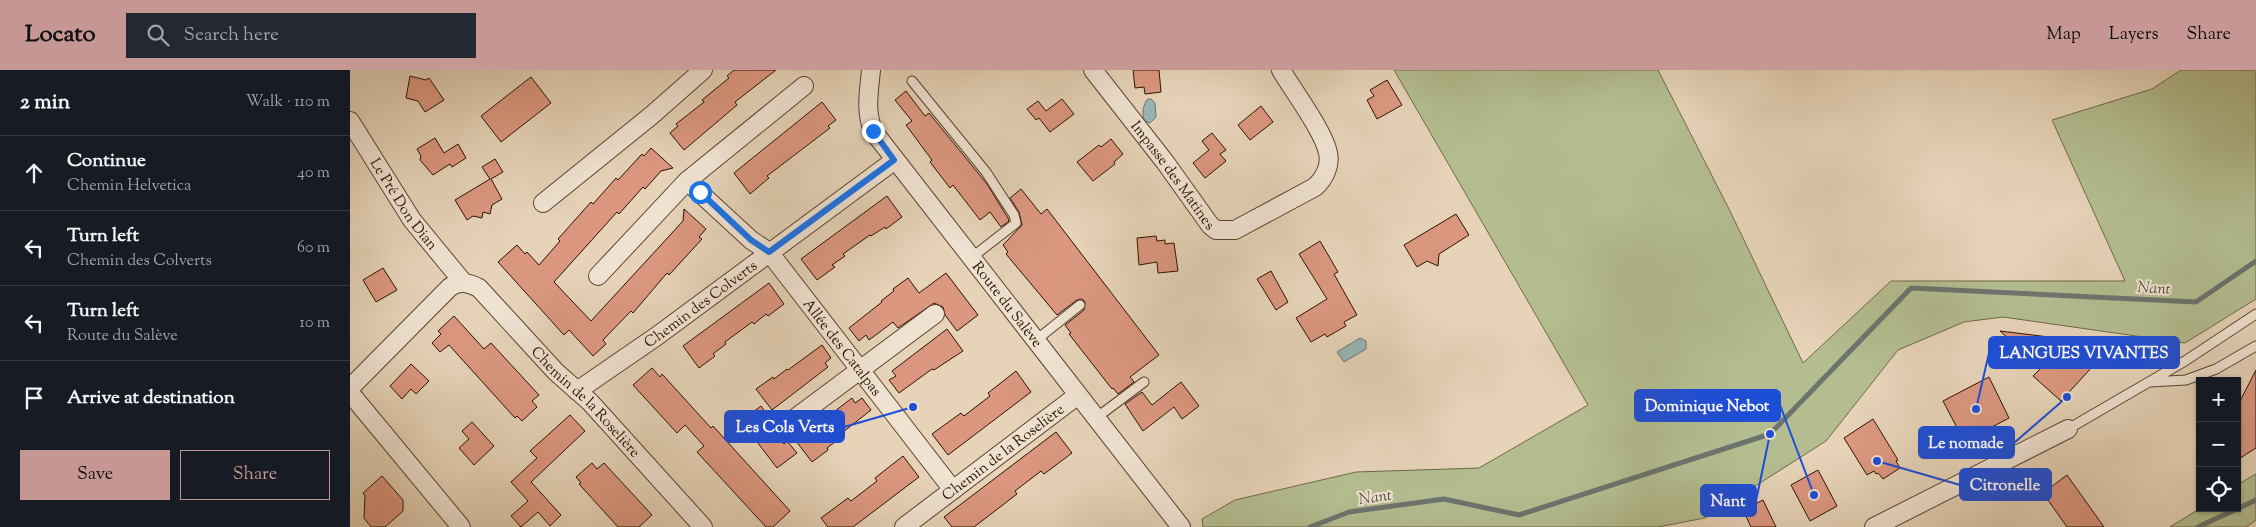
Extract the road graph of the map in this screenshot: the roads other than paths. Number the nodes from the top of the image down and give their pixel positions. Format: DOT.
graph roads {
  1 [pos="703,70"];
  2 [pos="871,70"];
  3 [pos="1092,70"];
  4 [pos="1281,70"];
  5 [pos="912,81"];
  6 [pos="804,86"];
  7 [pos="350,121"];
  8 [pos="894,160"];
  9 [pos="687,181"];
  10 [pos="543,203"];
  11 [pos="769,252"];
  12 [pos="971,258"];
  13 [pos="598,276"];
  14 [pos="463,282"];
  15 [pos="1080,305"];
  16 [pos="935,314"];
  17 [pos="2256,314"];
  18 [pos="1035,341"];
  19 [pos="2256,346"];
  20 [pos="861,369"];
  21 [pos="1144,382"];
  22 [pos="2147,382"];
  23 [pos="350,388"];
  24 [pos="577,391"];
  25 [pos="350,393"];
  26 [pos="1078,395"];
  27 [pos="1096,418"];
  28 [pos="786,425"];
  29 [pos="2068,430"];
  30 [pos="953,490"];
  31 [pos="461,527"];
  32 [pos="704,527"];
  33 [pos="904,527"];
  34 [pos="1181,527"];
  35 [pos="1874,527"];
  1 -- 10 [label="street"];
  2 -- 8 [label="street, Route du Salève"];
  3 -- 4 [label="street, Impasse des Matines"];
  5 -- 12 [label="lane"];
  6 -- 9 [label="street"];
  7 -- 14 [label="street, Le Pré Don Dian"];
  8 -- 11 [label="street, Chemin des Colverts"];
  8 -- 12 [label="street, Route du Salève"];
  9 -- 11 [label="street, Allée des Catalpas"];
  9 -- 13 [label="street"];
  11 -- 20 [label="street, Allée des Catalpas"];
  11 -- 24 [label="street, Chemin des Colverts"];
  12 -- 18 [label="street, Route du Salève"];
  14 -- 23 [label="street"];
  14 -- 24 [label="street, Chemin de la Roselière"];
  15 -- 18 [label="lane"];
  16 -- 20 [label="street"];
  17 -- 22 [label="lane"];
  18 -- 26 [label="street, Route du Salève"];
  19 -- 22 [label="lane"];
  20 -- 28 [label="street"];
  20 -- 30 [label="street, Allée des Catalpas"];
  21 -- 27 [label="lane"];
  22 -- 29 [label="lane"];
  24 -- 32 [label="street, Chemin de la Roselière"];
  25 -- 31 [label="street"];
  26 -- 27 [label="street, Route du Salève"];
  26 -- 30 [label="street, Chemin de la Roselière"];
  27 -- 34 [label="street, Route du Salève"];
  29 -- 35 [label="street"];
  30 -- 33 [label="street, Chemin de la Roselière"];
}
